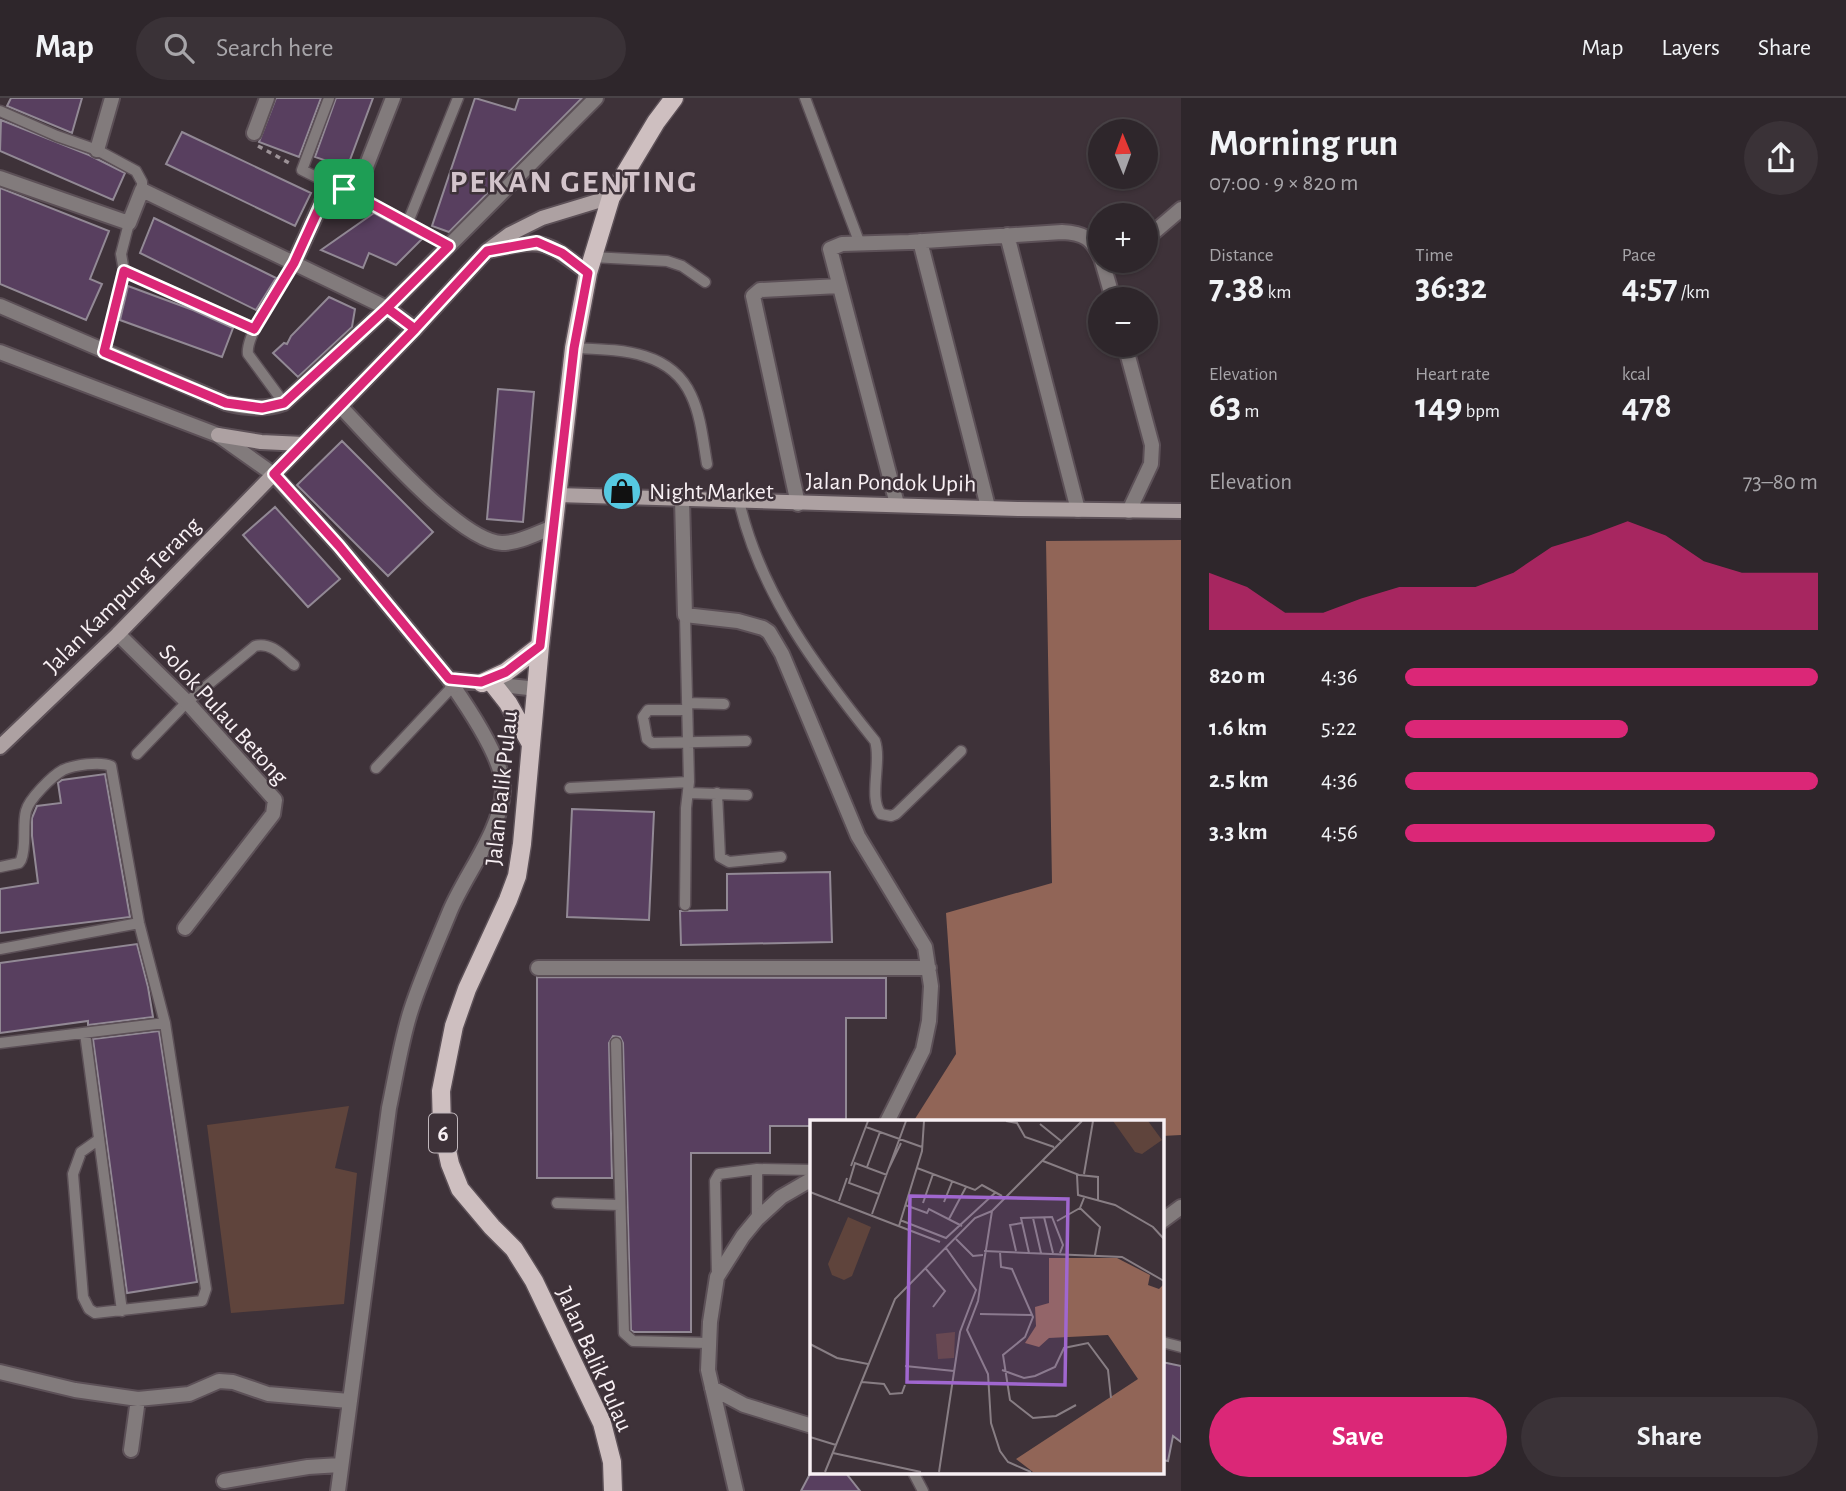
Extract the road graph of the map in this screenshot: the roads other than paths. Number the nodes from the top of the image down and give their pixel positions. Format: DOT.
graph roads {
  1 [pos="112,98"];
  2 [pos="267,98"];
  3 [pos="329,98"];
  4 [pos="393,98"];
  5 [pos="458,98"];
  6 [pos="596,98"];
  7 [pos="674,98"];
  8 [pos="805,98"];
  9 [pos="0,111"];
  10 [pos="254,132"];
  11 [pos="97,150"];
  12 [pos="0,178"];
  13 [pos="330,184"];
  14 [pos="142,190"];
  15 [pos="355,195"];
  16 [pos="611,197"];
  17 [pos="1181,209"];
  18 [pos="408,222"];
  19 [pos="129,223"];
  20 [pos="1158,229"];
  21 [pos="1007,234"];
  22 [pos="1088,238"];
  23 [pos="920,241"];
  24 [pos="860,244"];
  25 [pos="449,246"];
  26 [pos="487,251"];
  27 [pos="294,263"];
  28 [pos="590,265"];
  29 [pos="124,271"];
  30 [pos="705,282"];
  31 [pos="839,286"];
  32 [pos="0,306"];
  33 [pos="387,308"];
  34 [pos="254,329"];
  35 [pos="415,329"];
  36 [pos="574,348"];
  37 [pos="0,352"];
  38 [pos="104,352"];
  39 [pos="1128,357"];
  40 [pos="284,403"];
  41 [pos="340,406"];
  42 [pos="218,435"];
  43 [pos="303,444"];
  44 [pos="707,464"];
  45 [pos="274,474"];
  46 [pos="557,495"];
  47 [pos="682,499"];
  48 [pos="739,501"];
  49 [pos="798,504"];
  50 [pos="897,504"];
  51 [pos="988,507"];
  52 [pos="1078,510"];
  53 [pos="1129,511"];
  54 [pos="1181,511"];
  55 [pos="553,527"];
  56 [pos="685,615"];
  57 [pos="118,634"];
  58 [pos="540,646"];
  59 [pos="293,665"];
  60 [pos="451,682"];
  61 [pos="487,683"];
  62 [pos="537,689"];
  63 [pos="187,702"];
  64 [pos="724,704"];
  65 [pos="687,707"];
  66 [pos="746,741"];
  67 [pos="688,743"];
  68 [pos="531,744"];
  69 [pos="0,747"];
  70 [pos="961,751"];
  71 [pos="136,754"];
  72 [pos="376,768"];
  73 [pos="570,788"];
  74 [pos="689,788"];
  75 [pos="717,793"];
  76 [pos="747,794"];
  77 [pos="780,857"];
  78 [pos="0,867"];
  79 [pos="685,905"];
  80 [pos="139,923"];
  81 [pos="185,928"];
  82 [pos="0,949"];
  83 [pos="538,968"];
  84 [pos="929,968"];
  85 [pos="165,1023"];
  86 [pos="85,1033"];
  87 [pos="0,1043"];
  88 [pos="615,1043"];
  89 [pos="888,1120"];
  90 [pos="98,1140"];
  91 [pos="757,1169"];
  92 [pos="810,1170"];
  93 [pos="810,1180"];
  94 [pos="557,1203"];
  95 [pos="619,1205"];
  96 [pos="1181,1207"];
  97 [pos="757,1219"];
  98 [pos="1164,1220"];
  99 [pos="717,1277"];
  100 [pos="122,1311"];
  101 [pos="708,1343"];
  102 [pos="1164,1343"];
  103 [pos="1181,1347"];
  104 [pos="0,1372"];
  105 [pos="712,1388"];
  106 [pos="138,1399"];
  107 [pos="349,1401"];
  108 [pos="810,1425"];
  109 [pos="131,1450"];
  110 [pos="340,1465"];
  111 [pos="914,1474"];
  112 [pos="224,1481"];
  113 [pos="338,1491"];
  114 [pos="613,1491"];
  115 [pos="736,1491"];
  116 [pos="923,1491"];
  1 -- 11 [label="street"];
  2 -- 10 [label="street"];
  3 -- 13 [label="lane"];
  4 -- 15 [label="street"];
  5 -- 18 [label="lane"];
  6 -- 25 [label="street"];
  7 -- 16 [label="main road, Jalan Balik Pulau / 6"];
  8 -- 24 [label="lane"];
  9 -- 11 [label="lane"];
  11 -- 14 [label="lane"];
  12 -- 19 [label="street"];
  13 -- 15 [label="street"];
  13 -- 27 [label="street"];
  14 -- 19 [label="street"];
  14 -- 27 [label="street"];
  15 -- 18 [label="lane"];
  16 -- 26 [label="main road, Jalan Kampung Terang"];
  16 -- 28 [label="main road, Jalan Balik Pulau / 6"];
  17 -- 20 [label="street"];
  18 -- 25 [label="lane"];
  19 -- 29 [label="lane"];
  21 -- 22 [label="street"];
  21 -- 23 [label="street"];
  21 -- 52 [label="street"];
  23 -- 24 [label="street"];
  23 -- 51 [label="street"];
  24 -- 31 [label="street"];
  25 -- 33 [label="street"];
  26 -- 28 [label="main road"];
  26 -- 35 [label="main road, Jalan Kampung Terang"];
  27 -- 33 [label="street"];
  27 -- 34 [label="lane"];
  28 -- 30 [label="lane"];
  28 -- 36 [label="main road, Jalan Balik Pulau / 6"];
  29 -- 34 [label="lane"];
  29 -- 38 [label="lane"];
  31 -- 49 [label="street"];
  31 -- 50 [label="street"];
  32 -- 38 [label="street"];
  33 -- 35 [label="street"];
  33 -- 40 [label="street"];
  34 -- 40 [label="lane"];
  35 -- 41 [label="main road, Jalan Kampung Terang"];
  36 -- 44 [label="lane"];
  36 -- 46 [label="main road, Jalan Balik Pulau / 6"];
  37 -- 42 [label="street"];
  38 -- 40 [label="street"];
  39 -- 53 [label="street"];
  41 -- 43 [label="main road, Jalan Kampung Terang"];
  41 -- 55 [label="street"];
  42 -- 43 [label="main road"];
  42 -- 45 [label="street"];
  43 -- 45 [label="main road, Jalan Kampung Terang"];
  45 -- 57 [label="main road, Jalan Kampung Terang"];
  45 -- 60 [label="street"];
  46 -- 47 [label="main road, Jalan Pondok Upih"];
  46 -- 55 [label="main road, Jalan Balik Pulau / 6"];
  47 -- 48 [label="main road, Jalan Pondok Upih"];
  47 -- 56 [label="street"];
  48 -- 49 [label="main road, Jalan Pondok Upih"];
  48 -- 70 [label="lane"];
  49 -- 50 [label="main road, Jalan Pondok Upih"];
  50 -- 51 [label="main road, Jalan Pondok Upih"];
  51 -- 52 [label="main road, Jalan Pondok Upih"];
  52 -- 53 [label="main road, Jalan Pondok Upih"];
  53 -- 54 [label="main road, Jalan Pondok Upih"];
  55 -- 58 [label="main road, Jalan Balik Pulau / 6"];
  56 -- 65 [label="lane"];
  56 -- 84 [label="street"];
  57 -- 63 [label="street, Solok Pulau Betong"];
  57 -- 69 [label="main road, Jalan Kampung Terang"];
  58 -- 61 [label="main road"];
  58 -- 62 [label="main road, Jalan Balik Pulau / 6"];
  59 -- 63 [label="lane"];
  60 -- 61 [label="street"];
  60 -- 72 [label="lane"];
  60 -- 107 [label="street"];
  61 -- 62 [label="street"];
  61 -- 68 [label="main road"];
  62 -- 68 [label="main road, Jalan Balik Pulau / 6"];
  63 -- 71 [label="lane"];
  63 -- 81 [label="street, Solok Pulau Betong"];
  64 -- 65 [label="lane"];
  65 -- 67 [label="lane"];
  65 -- 67 [label="lane"];
  66 -- 67 [label="lane"];
  67 -- 74 [label="lane"];
  68 -- 114 [label="main road, Jalan Balik Pulau / 6"];
  73 -- 74 [label="lane"];
  74 -- 75 [label="lane"];
  74 -- 79 [label="lane"];
  75 -- 76 [label="lane"];
  75 -- 77 [label="lane"];
  78 -- 80 [label="lane"];
  80 -- 82 [label="lane"];
  80 -- 85 [label="lane"];
  83 -- 84 [label="street"];
  84 -- 89 [label="street"];
  85 -- 86 [label="lane"];
  85 -- 100 [label="lane"];
  86 -- 87 [label="lane"];
  86 -- 90 [label="lane"];
  88 -- 95 [label="lane"];
  90 -- 100 [label="lane"];
  90 -- 100 [label="lane"];
  91 -- 92 [label="lane"];
  91 -- 97 [label="lane"];
  91 -- 99 [label="lane"];
  93 -- 97 [label="street"];
  94 -- 95 [label="lane"];
  95 -- 101 [label="lane"];
  96 -- 98 [label="street"];
  97 -- 99 [label="street"];
  99 -- 101 [label="street"];
  101 -- 105 [label="street"];
  102 -- 103 [label="lane"];
  104 -- 106 [label="street"];
  105 -- 108 [label="street"];
  105 -- 115 [label="street"];
  106 -- 107 [label="street"];
  106 -- 109 [label="street"];
  107 -- 110 [label="street"];
  110 -- 112 [label="street"];
  110 -- 113 [label="street"];
  111 -- 116 [label="lane"];
}
